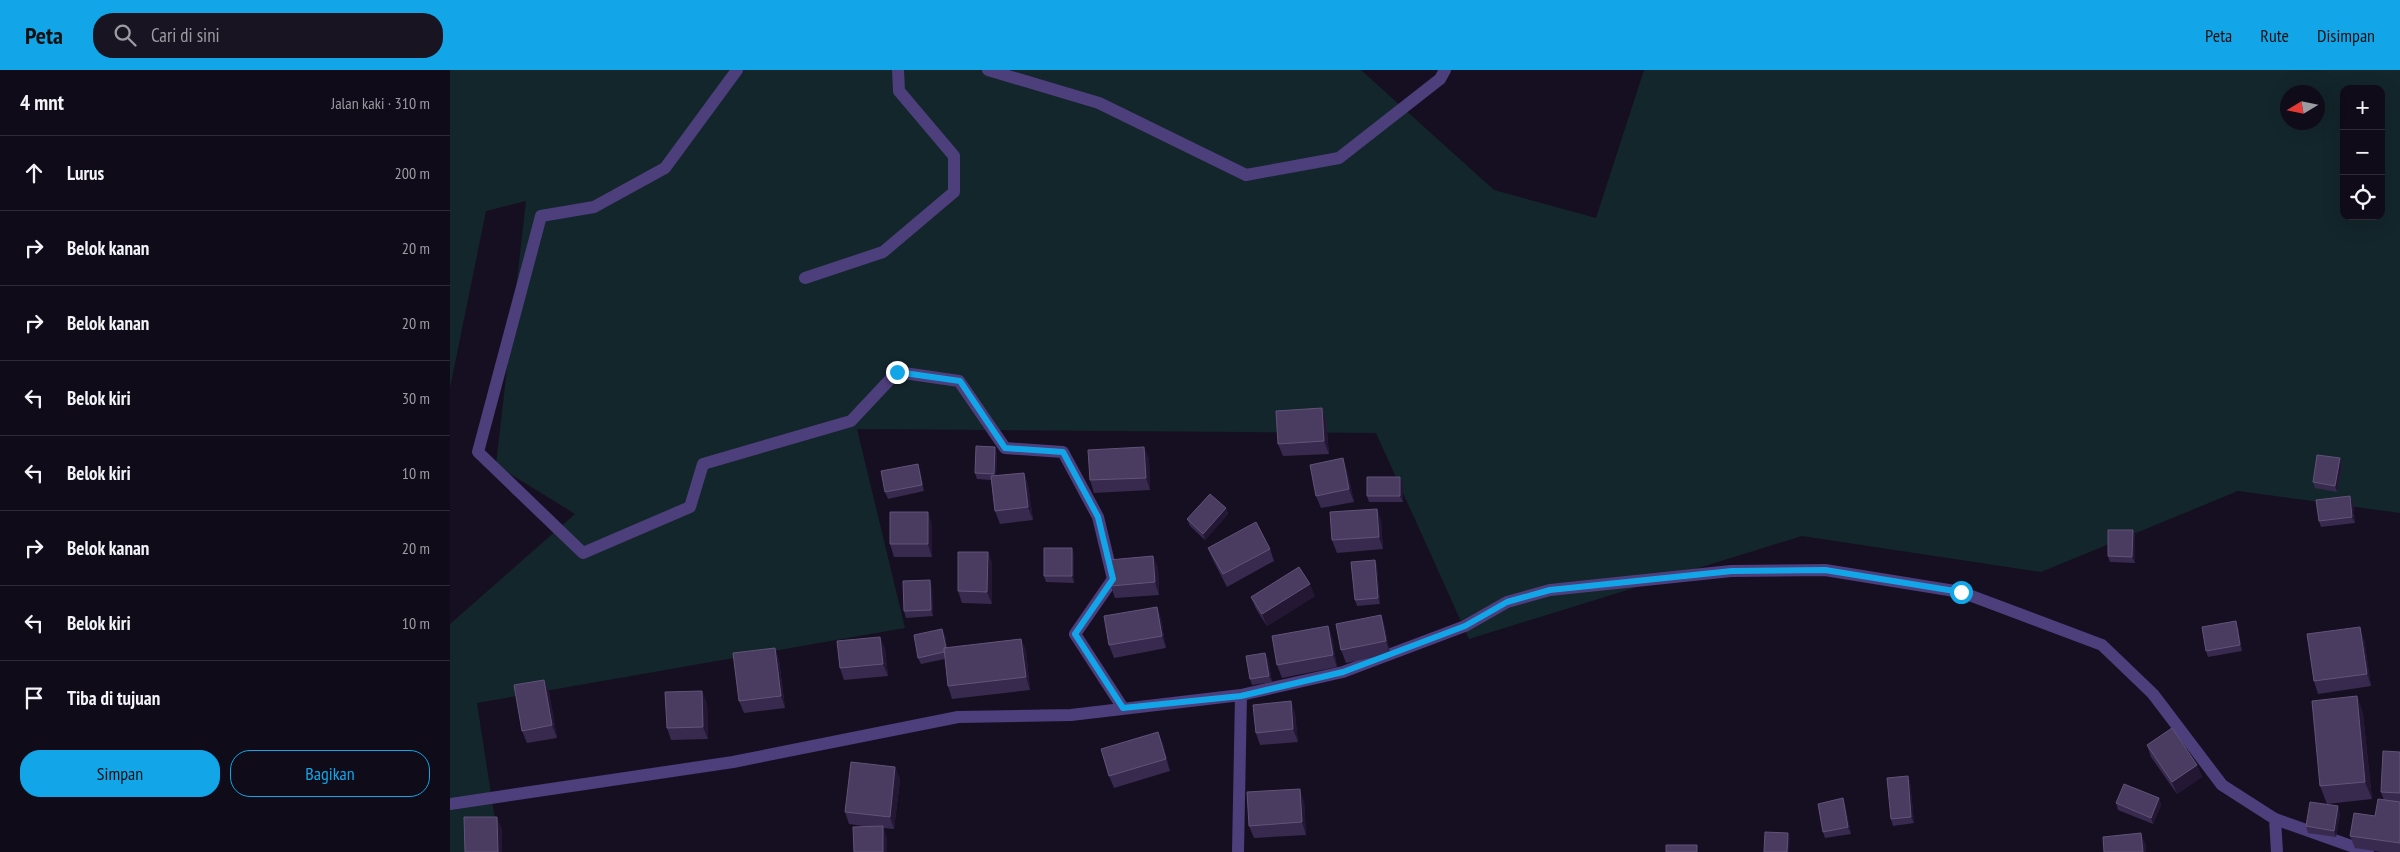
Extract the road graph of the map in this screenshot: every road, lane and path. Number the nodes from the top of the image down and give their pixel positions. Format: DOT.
graph roads {
  1 [pos="737,70"];
  2 [pos="898,70"];
  3 [pos="988,70"];
  4 [pos="1445,70"];
  5 [pos="805,278"];
  6 [pos="1241,696"];
  7 [pos="1123,708"];
  8 [pos="450,804"];
  9 [pos="2275,820"];
  10 [pos="1238,852"];
  11 [pos="2277,852"];
  12 [pos="2368,852"];
  1 -- 7 [label="street"];
  2 -- 5 [label="street"];
  3 -- 4 [label="street"];
  6 -- 7 [label="street"];
  6 -- 9 [label="street"];
  6 -- 10 [label="street"];
  7 -- 8 [label="street"];
  9 -- 11 [label="street"];
  9 -- 12 [label="street"];
}
